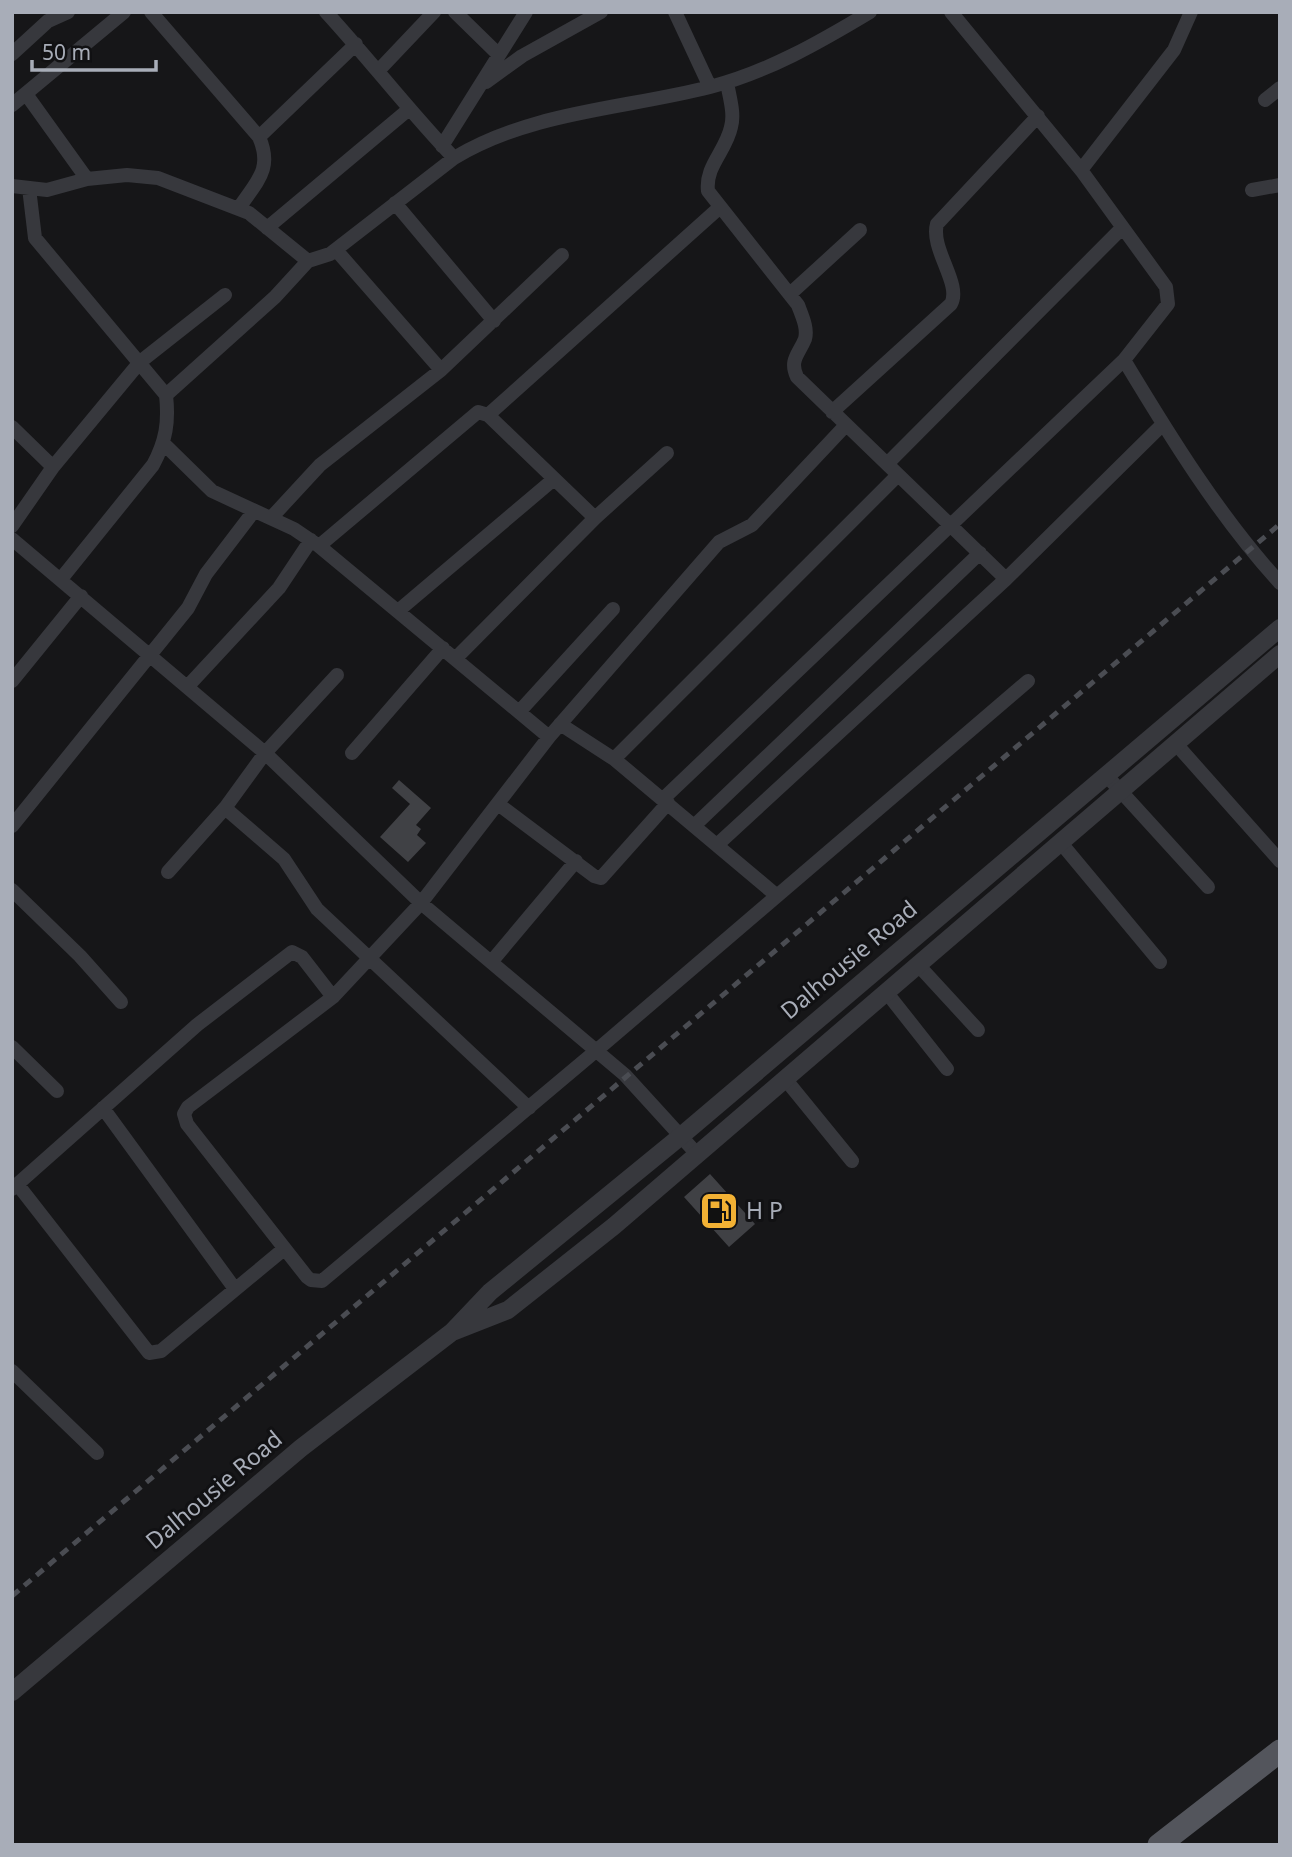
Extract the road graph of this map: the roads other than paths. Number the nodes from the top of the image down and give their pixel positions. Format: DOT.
graph roads {
  1 [pos="68,12"];
  2 [pos="124,12"];
  3 [pos="326,12"];
  4 [pos="435,12"];
  5 [pos="455,12"];
  6 [pos="526,12"];
  7 [pos="601,12"];
  8 [pos="676,12"];
  9 [pos="870,12"];
  10 [pos="951,12"];
  11 [pos="1191,12"];
  12 [pos="155,13"];
  13 [pos="356,44"];
  14 [pos="12,54"];
  15 [pos="499,55"];
  16 [pos="379,70"];
  17 [pos="727,82"];
  18 [pos="480,87"];
  19 [pos="710,87"];
  20 [pos="1280,88"];
  21 [pos="26,94"];
  22 [pos="1265,100"];
  23 [pos="12,106"];
  24 [pos="408,110"];
  25 [pos="1038,116"];
  26 [pos="259,137"];
  27 [pos="442,146"];
  28 [pos="453,158"];
  29 [pos="1081,170"];
  30 [pos="87,179"];
  31 [pos="12,186"];
  32 [pos="1280,186"];
  33 [pos="29,188"];
  34 [pos="1252,190"];
  35 [pos="395,203"];
  36 [pos="239,208"];
  37 [pos="719,208"];
  38 [pos="267,228"];
  39 [pos="1122,228"];
  40 [pos="860,229"];
  41 [pos="336,250"];
  42 [pos="562,255"];
  43 [pos="308,261"];
  44 [pos="790,294"];
  45 [pos="225,295"];
  46 [pos="494,321"];
  47 [pos="1124,360"];
  48 [pos="140,362"];
  49 [pos="441,370"];
  50 [pos="166,395"];
  51 [pos="832,412"];
  52 [pos="488,415"];
  53 [pos="1163,424"];
  54 [pos="846,425"];
  55 [pos="12,427"];
  56 [pos="164,444"];
  57 [pos="667,453"];
  58 [pos="887,464"];
  59 [pos="53,467"];
  60 [pos="898,475"];
  61 [pos="554,479"];
  62 [pos="254,511"];
  63 [pos="271,518"];
  64 [pos="595,518"];
  65 [pos="12,526"];
  66 [pos="951,526"];
  67 [pos="12,539"];
  68 [pos="315,543"];
  69 [pos="979,553"];
  70 [pos="61,579"];
  71 [pos="1006,579"];
  72 [pos="1280,583"];
  73 [pos="81,596"];
  74 [pos="613,609"];
  75 [pos="398,611"];
  76 [pos="1280,628"];
  77 [pos="443,648"];
  78 [pos="152,654"];
  79 [pos="1280,654"];
  80 [pos="455,659"];
  81 [pos="337,675"];
  82 [pos="12,681"];
  83 [pos="1028,681"];
  84 [pos="188,687"];
  85 [pos="519,712"];
  86 [pos="561,724"];
  87 [pos="549,737"];
  88 [pos="1176,744"];
  89 [pos="265,752"];
  90 [pos="352,753"];
  91 [pos="614,759"];
  92 [pos="1106,775"];
  93 [pos="1121,790"];
  94 [pos="665,801"];
  95 [pos="498,804"];
  96 [pos="225,807"];
  97 [pos="695,825"];
  98 [pos="12,826"];
  99 [pos="1061,843"];
  100 [pos="718,844"];
  101 [pos="576,861"];
  102 [pos="1280,861"];
  103 [pos="168,872"];
  104 [pos="1208,887"];
  105 [pos="12,890"];
  106 [pos="776,895"];
  107 [pos="421,904"];
  108 [pos="368,958"];
  109 [pos="492,961"];
  110 [pos="1160,962"];
  111 [pos="919,967"];
  112 [pos="887,993"];
  113 [pos="333,997"];
  114 [pos="121,1002"];
  115 [pos="978,1030"];
  116 [pos="12,1047"];
  117 [pos="597,1050"];
  118 [pos="947,1069"];
  119 [pos="786,1080"];
  120 [pos="57,1091"];
  121 [pos="103,1108"];
  122 [pos="529,1108"];
  123 [pos="681,1136"];
  124 [pos="698,1154"];
  125 [pos="852,1161"];
  126 [pos="15,1187"];
  127 [pos="284,1249"];
  128 [pos="235,1289"];
  129 [pos="452,1332"];
  130 [pos="12,1371"];
  131 [pos="97,1453"];
  132 [pos="12,1692"];
  133 [pos="1280,1751"];
  134 [pos="1159,1845"];
  1 -- 14 [label="street"];
  2 -- 21 [label="street"];
  3 -- 13 [label="street"];
  4 -- 16 [label="street"];
  5 -- 15 [label="street"];
  6 -- 15 [label="street"];
  7 -- 18 [label="street"];
  8 -- 19 [label="street"];
  9 -- 17 [label="street"];
  10 -- 25 [label="street"];
  11 -- 29 [label="street"];
  12 -- 26 [label="street"];
  13 -- 16 [label="street"];
  13 -- 26 [label="street"];
  15 -- 18 [label="street"];
  16 -- 24 [label="street"];
  17 -- 19 [label="street"];
  17 -- 37 [label="street"];
  18 -- 27 [label="street"];
  19 -- 28 [label="street"];
  20 -- 22 [label="street"];
  21 -- 23 [label="street"];
  21 -- 30 [label="street"];
  24 -- 27 [label="street"];
  24 -- 38 [label="street"];
  25 -- 29 [label="street"];
  25 -- 51 [label="street"];
  26 -- 36 [label="street"];
  27 -- 28 [label="street"];
  28 -- 35 [label="street"];
  29 -- 39 [label="street"];
  30 -- 33 [label="street"];
  30 -- 36 [label="street"];
  31 -- 33 [label="street"];
  32 -- 34 [label="street"];
  33 -- 48 [label="street"];
  35 -- 41 [label="street"];
  35 -- 46 [label="street"];
  36 -- 38 [label="street"];
  37 -- 44 [label="street"];
  37 -- 52 [label="street"];
  38 -- 43 [label="street"];
  39 -- 47 [label="street"];
  39 -- 58 [label="street"];
  40 -- 44 [label="street"];
  41 -- 43 [label="street"];
  41 -- 49 [label="street"];
  42 -- 46 [label="street"];
  43 -- 50 [label="street"];
  44 -- 51 [label="street"];
  45 -- 48 [label="street"];
  46 -- 49 [label="street"];
  47 -- 53 [label="street"];
  47 -- 66 [label="street"];
  48 -- 50 [label="street"];
  48 -- 59 [label="street"];
  49 -- 63 [label="street"];
  50 -- 56 [label="street"];
  51 -- 54 [label="street"];
  52 -- 61 [label="street"];
  52 -- 68 [label="street"];
  53 -- 71 [label="street"];
  53 -- 72 [label="street"];
  54 -- 58 [label="street"];
  54 -- 86 [label="street"];
  55 -- 59 [label="street"];
  56 -- 62 [label="street"];
  56 -- 70 [label="street"];
  57 -- 64 [label="street"];
  58 -- 60 [label="street"];
  59 -- 65 [label="street"];
  60 -- 66 [label="street"];
  60 -- 91 [label="street"];
  61 -- 64 [label="street"];
  61 -- 75 [label="street"];
  62 -- 63 [label="street"];
  62 -- 78 [label="street"];
  63 -- 68 [label="street"];
  64 -- 80 [label="street"];
  66 -- 69 [label="street"];
  66 -- 94 [label="street"];
  67 -- 70 [label="street"];
  68 -- 75 [label="street"];
  68 -- 84 [label="street"];
  69 -- 71 [label="street"];
  69 -- 97 [label="street"];
  70 -- 73 [label="street"];
  71 -- 100 [label="street"];
  73 -- 78 [label="street"];
  73 -- 82 [label="street"];
  74 -- 85 [label="street"];
  75 -- 77 [label="street"];
  76 -- 92 [label="street, Dalhousie Road"];
  77 -- 80 [label="street"];
  77 -- 90 [label="street"];
  78 -- 84 [label="street"];
  78 -- 98 [label="street"];
  79 -- 88 [label="street, Dalhousie Road"];
  80 -- 85 [label="street"];
  81 -- 89 [label="street"];
  83 -- 106 [label="street"];
  84 -- 89 [label="street"];
  85 -- 87 [label="street"];
  86 -- 87 [label="street"];
  86 -- 91 [label="street"];
  87 -- 95 [label="street"];
  88 -- 93 [label="street, Dalhousie Road"];
  88 -- 102 [label="street"];
  89 -- 96 [label="street"];
  89 -- 107 [label="street"];
  91 -- 94 [label="street"];
  92 -- 93 [label="street"];
  92 -- 123 [label="street, Dalhousie Road"];
  93 -- 99 [label="street, Dalhousie Road"];
  93 -- 104 [label="street"];
  94 -- 97 [label="street"];
  94 -- 101 [label="street"];
  95 -- 101 [label="street"];
  95 -- 107 [label="street"];
  96 -- 103 [label="street"];
  96 -- 108 [label="street"];
  97 -- 100 [label="street"];
  99 -- 110 [label="street"];
  99 -- 111 [label="street, Dalhousie Road"];
  100 -- 106 [label="street"];
  101 -- 109 [label="street"];
  105 -- 114 [label="street"];
  106 -- 117 [label="street"];
  107 -- 108 [label="street"];
  107 -- 109 [label="street"];
  108 -- 113 [label="street"];
  108 -- 122 [label="street"];
  109 -- 117 [label="street"];
  111 -- 112 [label="street, Dalhousie Road"];
  111 -- 115 [label="street"];
  112 -- 118 [label="street"];
  112 -- 119 [label="street, Dalhousie Road"];
  113 -- 121 [label="street"];
  113 -- 127 [label="street"];
  116 -- 120 [label="street"];
  117 -- 122 [label="street"];
  117 -- 123 [label="street"];
  119 -- 124 [label="street, Dalhousie Road"];
  119 -- 125 [label="street"];
  121 -- 126 [label="street"];
  121 -- 128 [label="street"];
  122 -- 127 [label="street"];
  123 -- 124 [label="street"];
  123 -- 129 [label="street, Dalhousie Road"];
  124 -- 129 [label="street, Dalhousie Road"];
  126 -- 128 [label="street"];
  127 -- 128 [label="street"];
  129 -- 132 [label="street, Dalhousie Road"];
  130 -- 131 [label="street"];
  133 -- 134 [label="main road"];
}
